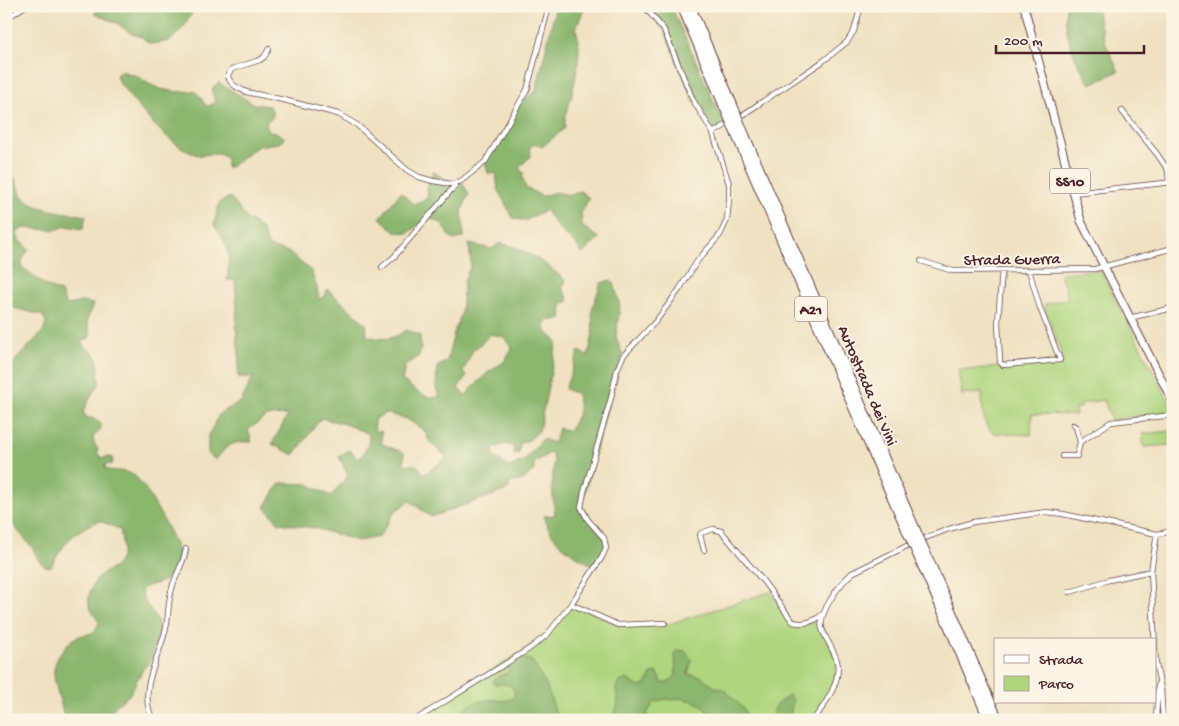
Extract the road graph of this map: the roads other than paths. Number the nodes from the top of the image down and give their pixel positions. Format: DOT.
graph roads {
  1 [pos="25,6"];
  2 [pos="548,6"];
  3 [pos="644,6"];
  4 [pos="682,6"];
  5 [pos="690,6"];
  6 [pos="862,6"];
  7 [pos="1024,6"];
  8 [pos="6,19"];
  9 [pos="269,49"];
  10 [pos="728,106"];
  11 [pos="1122,111"];
  12 [pos="713,133"];
  13 [pos="458,182"];
  14 [pos="1171,182"];
  15 [pos="1073,193"];
  16 [pos="1173,248"];
  17 [pos="922,261"];
  18 [pos="382,267"];
  19 [pos="1103,267"];
  20 [pos="1002,270"];
  21 [pos="1029,270"];
  22 [pos="1173,308"];
  23 [pos="1129,318"];
  24 [pos="1172,400"];
  25 [pos="1173,415"];
  26 [pos="1073,426"];
  27 [pos="1080,442"];
  28 [pos="1062,456"];
  29 [pos="1173,531"];
  30 [pos="1157,534"];
  31 [pos="186,548"];
  32 [pos="704,550"];
  33 [pos="1150,572"];
  34 [pos="1070,592"];
  35 [pos="571,604"];
  36 [pos="943,604"];
  37 [pos="823,614"];
  38 [pos="665,623"];
  39 [pos="1154,638"];
  40 [pos="1156,665"];
  41 [pos="1158,675"];
  42 [pos="154,720"];
  43 [pos="415,720"];
  44 [pos="813,720"];
  45 [pos="989,720"];
  46 [pos="998,720"];
  47 [pos="1156,720"];
  48 [pos="1163,720"];
  1 -- 8 [label="street"];
  2 -- 13 [label="street"];
  3 -- 12 [label="street"];
  4 -- 10 [label="highway, Autostrada dei Vini / A21"];
  5 -- 10 [label="highway, Autostrada dei Vini / A21"];
  6 -- 12 [label="street"];
  7 -- 15 [label="main road, SS10"];
  9 -- 13 [label="street"];
  10 -- 36 [label="highway, Autostrada dei Vini / A21, bridge"];
  11 -- 14 [label="street"];
  12 -- 35 [label="street"];
  13 -- 18 [label="street"];
  14 -- 15 [label="street"];
  15 -- 19 [label="main road, SS10"];
  16 -- 19 [label="street, Strada Guerra"];
  17 -- 20 [label="street, Strada Guerra"];
  19 -- 21 [label="street, Strada Guerra"];
  19 -- 23 [label="main road, SS10"];
  20 -- 21 [label="street, Strada Guerra"];
  20 -- 21 [label="street"];
  22 -- 23 [label="street"];
  23 -- 24 [label="main road, SS10"];
  25 -- 27 [label="street"];
  26 -- 27 [label="street"];
  27 -- 28 [label="street"];
  29 -- 30 [label="street"];
  30 -- 33 [label="street"];
  30 -- 37 [label="street"];
  31 -- 42 [label="street"];
  32 -- 37 [label="street"];
  33 -- 34 [label="street"];
  33 -- 39 [label="street"];
  35 -- 38 [label="street"];
  35 -- 43 [label="street"];
  36 -- 45 [label="highway, Autostrada dei Vini / A21"];
  36 -- 46 [label="highway, Autostrada dei Vini / A21"];
  37 -- 44 [label="street"];
  40 -- 41 [label="street"];
  41 -- 47 [label="street"];
  41 -- 48 [label="street"];
}
